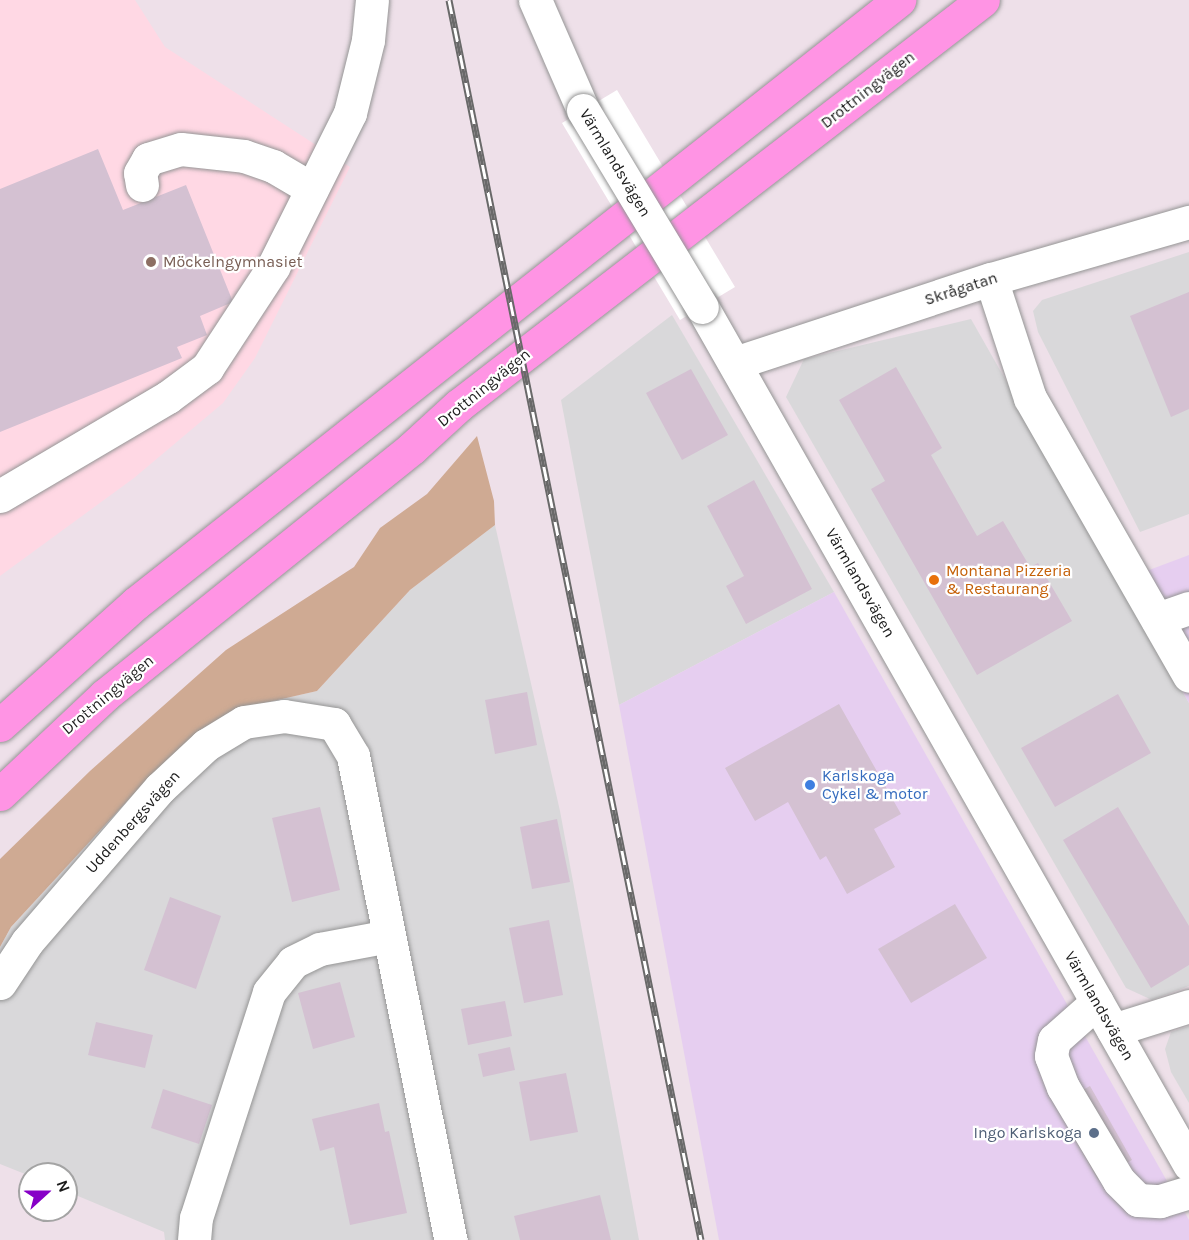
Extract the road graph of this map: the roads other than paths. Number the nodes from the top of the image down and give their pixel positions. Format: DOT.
graph roads {
  1 [pos="372,0"];
  2 [pos="535,0"];
  3 [pos="899,0"];
  4 [pos="983,0"];
  5 [pos="142,185"];
  6 [pos="312,189"];
  7 [pos="1189,222"];
  8 [pos="991,279"];
  9 [pos="735,363"];
  10 [pos="0,496"];
  11 [pos="1189,608"];
  12 [pos="1157,620"];
  13 [pos="1189,676"];
  14 [pos="0,725"];
  15 [pos="0,794"];
  16 [pos="389,936"];
  17 [pos="0,983"];
  18 [pos="1189,1006"];
  19 [pos="1105,1016"];
  20 [pos="1189,1164"];
  21 [pos="1189,1192"];
  22 [pos="194,1240"];
  23 [pos="452,1240"];
  1 -- 6 [label="street"];
  2 -- 9 [label="street, Värmlandsvägen, bridge"];
  3 -- 14 [label="main road"];
  4 -- 15 [label="main road, Drottningvägen"];
  5 -- 6 [label="street"];
  6 -- 10 [label="street"];
  7 -- 8 [label="street, Skrågatan"];
  8 -- 9 [label="street, Skrågatan"];
  8 -- 12 [label="street"];
  9 -- 19 [label="street, Värmlandsvägen"];
  11 -- 12 [label="street"];
  12 -- 13 [label="street"];
  16 -- 17 [label="street, Uddenbergsvägen"];
  16 -- 22 [label="street"];
  16 -- 23 [label="street, Uddenbergsvägen"];
  18 -- 19 [label="street"];
  19 -- 20 [label="street, Värmlandsvägen"];
  19 -- 21 [label="street"];
}
